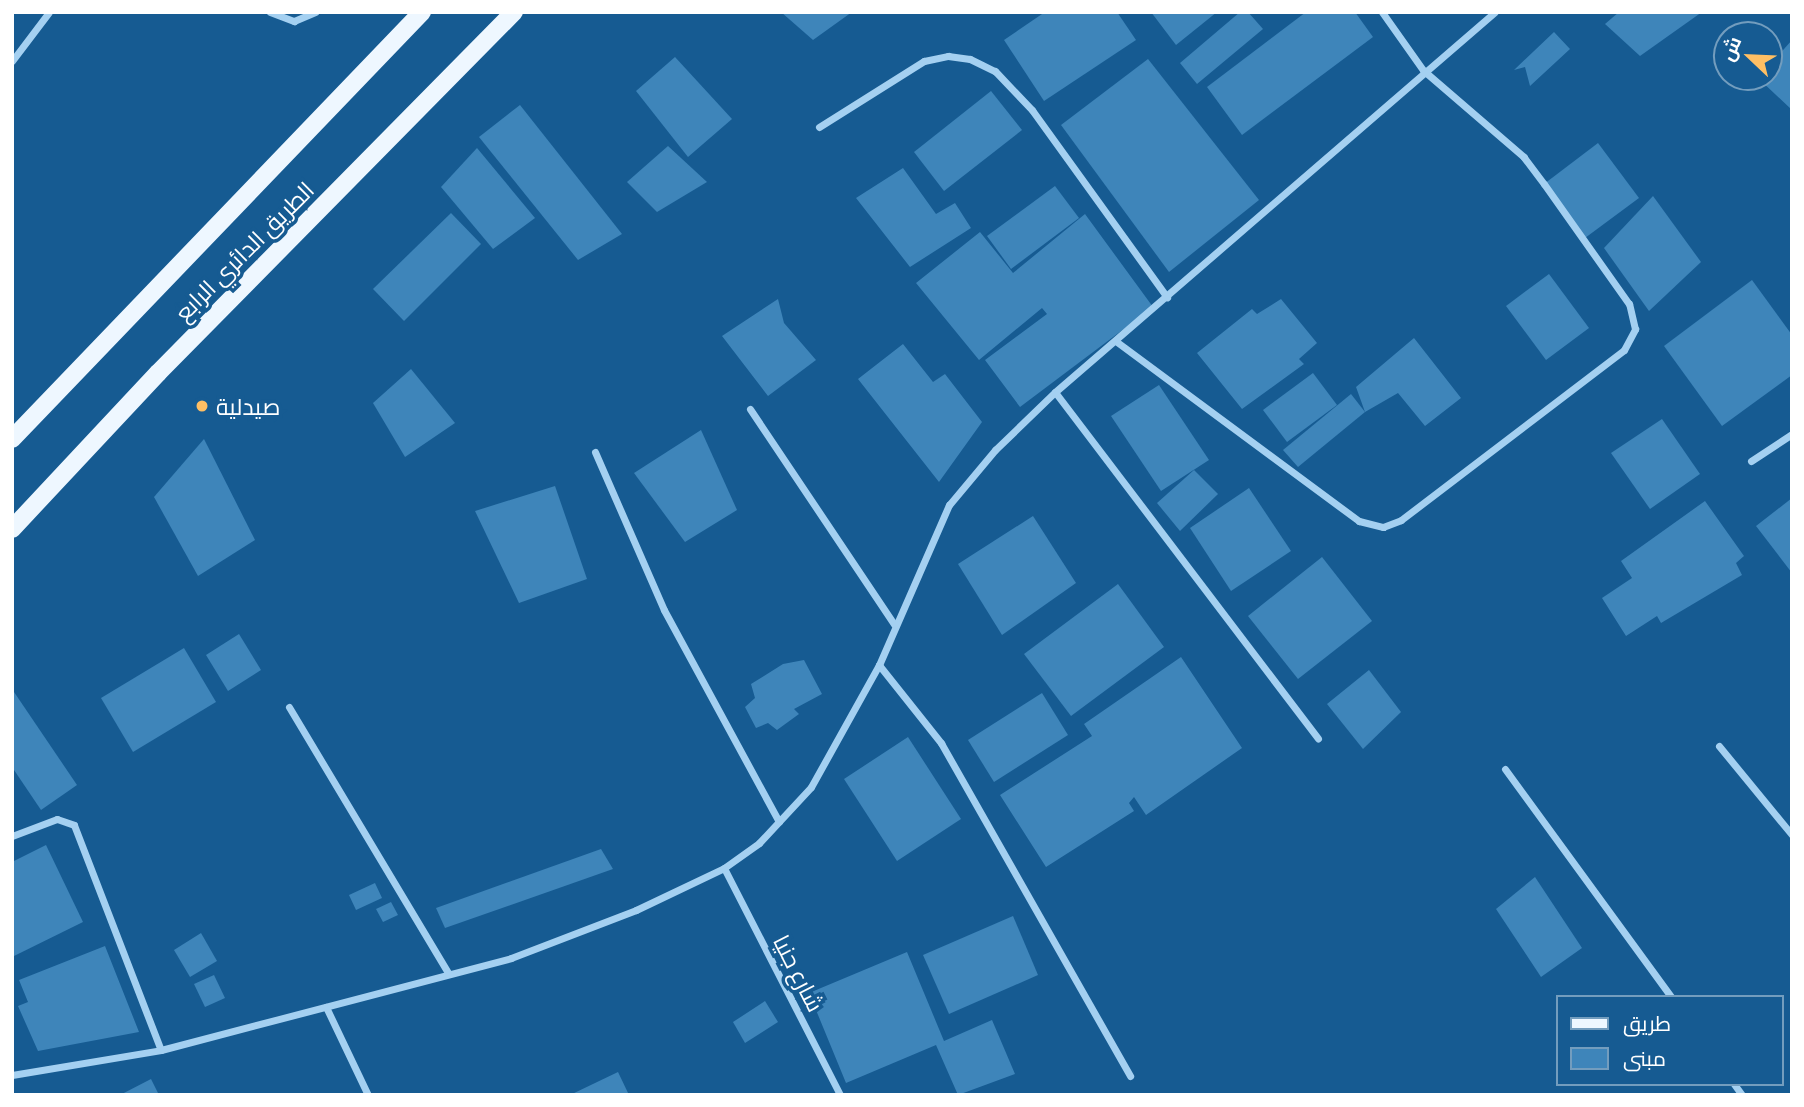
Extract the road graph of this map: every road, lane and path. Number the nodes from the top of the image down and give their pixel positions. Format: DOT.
graph roads {
  1 [pos="49,12"];
  2 [pos="270,12"];
  3 [pos="315,12"];
  4 [pos="422,12"];
  5 [pos="514,12"];
  6 [pos="1382,12"];
  7 [pos="1496,12"];
  8 [pos="12,61"];
  9 [pos="1423,70"];
  10 [pos="819,127"];
  11 [pos="1167,297"];
  12 [pos="1117,342"];
  13 [pos="1055,392"];
  14 [pos="750,409"];
  15 [pos="1792,434"];
  16 [pos="12,439"];
  17 [pos="595,452"];
  18 [pos="1751,461"];
  19 [pos="12,529"];
  20 [pos="894,624"];
  21 [pos="879,665"];
  22 [pos="289,707"];
  23 [pos="1318,739"];
  24 [pos="1719,746"];
  25 [pos="1505,769"];
  26 [pos="779,822"];
  27 [pos="1792,835"];
  28 [pos="12,836"];
  29 [pos="724,868"];
  30 [pos="449,974"];
  31 [pos="1670,995"];
  32 [pos="326,1007"];
  33 [pos="161,1050"];
  34 [pos="12,1075"];
  35 [pos="1130,1076"];
  36 [pos="368,1095"];
  37 [pos="840,1095"];
  1 -- 8 [label="street"];
  2 -- 3 [label="street"];
  4 -- 16 [label="main road, الطريق الدائري الرابع"];
  5 -- 19 [label="main road, الطريق الدائري الرابع"];
  6 -- 9 [label="street"];
  7 -- 9 [label="street"];
  9 -- 11 [label="street"];
  9 -- 12 [label="street"];
  10 -- 11 [label="street"];
  11 -- 12 [label="street"];
  12 -- 13 [label="street"];
  13 -- 20 [label="street"];
  13 -- 23 [label="street"];
  14 -- 20 [label="street"];
  15 -- 18 [label="street"];
  17 -- 26 [label="street"];
  20 -- 21 [label="street"];
  21 -- 26 [label="street"];
  21 -- 35 [label="street"];
  22 -- 30 [label="street"];
  24 -- 27 [label="street"];
  25 -- 31 [label="street"];
  26 -- 29 [label="street"];
  28 -- 33 [label="street"];
  29 -- 30 [label="street"];
  29 -- 37 [label="street, شارع جنيا"];
  30 -- 32 [label="street"];
  32 -- 33 [label="street"];
  32 -- 36 [label="street"];
  33 -- 34 [label="street"];
}
